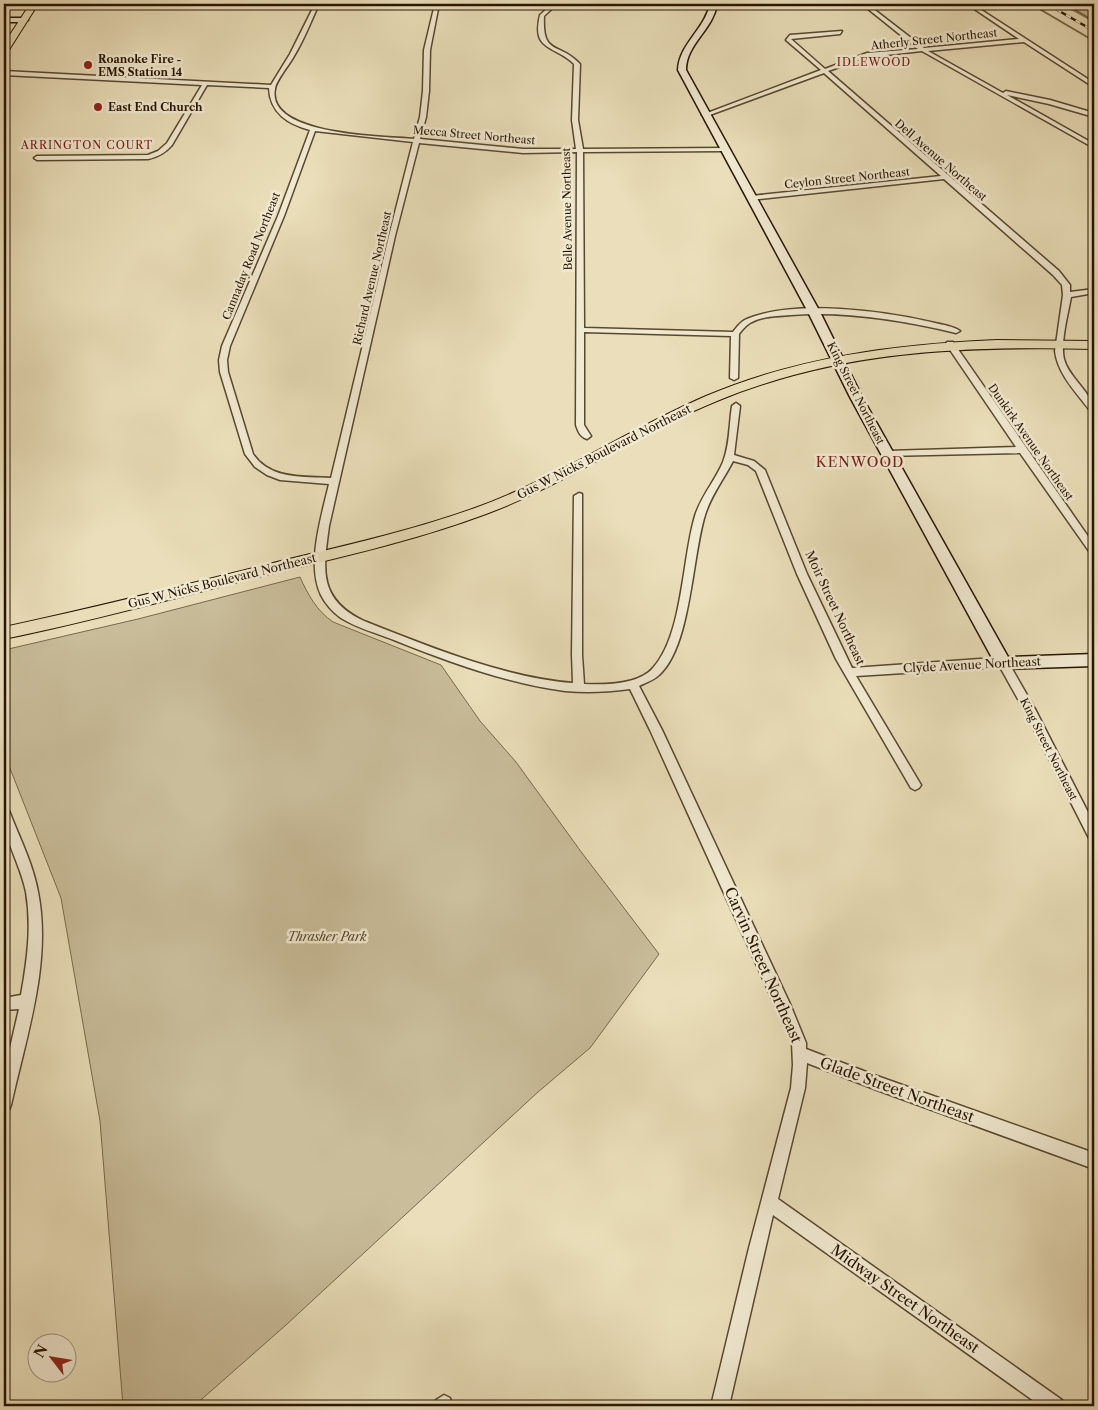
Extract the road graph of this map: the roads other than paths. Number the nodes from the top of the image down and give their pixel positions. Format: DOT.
graph roads {
  1 [pos="23,4"];
  2 [pos="34,4"];
  3 [pos="317,4"];
  4 [pos="437,4"];
  5 [pos="555,4"];
  6 [pos="714,4"];
  7 [pos="864,4"];
  8 [pos="969,4"];
  9 [pos="8,20"];
  10 [pos="24,20"];
  11 [pos="840,32"];
  12 [pos="4,33"];
  13 [pos="1025,40"];
  14 [pos="922,49"];
  15 [pos="4,52"];
  16 [pos="824,70"];
  17 [pos="4,73"];
  18 [pos="205,84"];
  19 [pos="1094,85"];
  20 [pos="273,87"];
  21 [pos="997,91"];
  22 [pos="706,115"];
  23 [pos="1094,115"];
  24 [pos="313,130"];
  25 [pos="416,141"];
  26 [pos="1094,146"];
  27 [pos="724,148"];
  28 [pos="580,150"];
  29 [pos="37,158"];
  30 [pos="945,177"];
  31 [pos="750,198"];
  32 [pos="1094,290"];
  33 [pos="1067,295"];
  34 [pos="814,312"];
  35 [pos="580,330"];
  36 [pos="956,331"];
  37 [pos="735,334"];
  38 [pos="1060,343"];
  39 [pos="950,344"];
  40 [pos="1094,345"];
  41 [pos="837,360"];
  42 [pos="734,378"];
  43 [pos="736,406"];
  44 [pos="1094,410"];
  45 [pos="587,436"];
  46 [pos="1022,450"];
  47 [pos="888,454"];
  48 [pos="730,456"];
  49 [pos="334,481"];
  50 [pos="579,496"];
  51 [pos="1094,552"];
  52 [pos="320,557"];
  53 [pos="4,633"];
  54 [pos="1094,660"];
  55 [pos="1003,663"];
  56 [pos="849,672"];
  57 [pos="633,685"];
  58 [pos="579,687"];
  59 [pos="915,784"];
  60 [pos="4,813"];
  61 [pos="1094,836"];
  62 [pos="26,1001"];
  63 [pos="4,1004"];
  64 [pos="800,1054"];
  65 [pos="4,1105"];
  66 [pos="1094,1161"];
  67 [pos="769,1202"];
  68 [pos="720,1406"];
  69 [pos="1056,1406"];
  1 -- 9 [label="highway"];
  2 -- 10 [label="highway"];
  3 -- 20 [label="street"];
  4 -- 25 [label="street, Richard Avenue Northeast"];
  5 -- 28 [label="street, Belle Avenue Northeast"];
  6 -- 22 [label="street, King Street Northeast"];
  7 -- 14 [label="street"];
  8 -- 13 [label="street"];
  9 -- 10 [label="street"];
  9 -- 12 [label="highway"];
  10 -- 15 [label="highway"];
  11 -- 16 [label="street, Dell Avenue Northeast"];
  13 -- 14 [label="street, Atherly Street Northeast"];
  13 -- 19 [label="street"];
  14 -- 16 [label="street, Atherly Street Northeast"];
  14 -- 21 [label="street"];
  16 -- 22 [label="street, Atherly Street Northeast"];
  16 -- 30 [label="street, Dell Avenue Northeast"];
  17 -- 18 [label="street"];
  18 -- 20 [label="street"];
  18 -- 29 [label="street"];
  20 -- 24 [label="street"];
  21 -- 23 [label="street"];
  21 -- 26 [label="street"];
  22 -- 27 [label="street, King Street Northeast"];
  24 -- 25 [label="street, Mecca Street Northeast"];
  24 -- 49 [label="street, Cannaday Road Northeast"];
  25 -- 28 [label="street, Mecca Street Northeast"];
  25 -- 49 [label="street, Richard Avenue Northeast"];
  27 -- 28 [label="street, Mecca Street Northeast"];
  27 -- 31 [label="street, King Street Northeast"];
  28 -- 35 [label="street, Belle Avenue Northeast"];
  30 -- 31 [label="street, Ceylon Street Northeast"];
  30 -- 33 [label="street, Dell Avenue Northeast"];
  31 -- 34 [label="street, King Street Northeast"];
  32 -- 33 [label="street"];
  33 -- 38 [label="street"];
  34 -- 36 [label="street"];
  34 -- 37 [label="street"];
  34 -- 41 [label="street, King Street Northeast"];
  35 -- 37 [label="street"];
  35 -- 45 [label="street, Belle Avenue Northeast"];
  37 -- 42 [label="street"];
  38 -- 39 [label="main road, Gus W Nicks Boulevard Northeast"];
  38 -- 40 [label="main road, Gus W Nicks Boulevard Northeast"];
  38 -- 44 [label="street"];
  39 -- 41 [label="main road, Gus W Nicks Boulevard Northeast"];
  39 -- 46 [label="street, Dunkirk Avenue Northeast"];
  41 -- 47 [label="street, King Street Northeast"];
  41 -- 52 [label="main road, Gus W Nicks Boulevard Northeast"];
  43 -- 48 [label="street"];
  46 -- 47 [label="street"];
  46 -- 51 [label="street, Dunkirk Avenue Northeast"];
  47 -- 55 [label="street, King Street Northeast"];
  48 -- 56 [label="street, Moir Street Northeast"];
  48 -- 57 [label="street"];
  49 -- 52 [label="street, Richard Avenue Northeast"];
  50 -- 58 [label="street"];
  52 -- 53 [label="main road, Gus W Nicks Boulevard Northeast"];
  52 -- 58 [label="street, Richard Avenue Northeast"];
  54 -- 55 [label="street, Clyde Avenue Northeast"];
  55 -- 56 [label="street, Clyde Avenue Northeast"];
  55 -- 61 [label="street, King Street Northeast"];
  56 -- 59 [label="street, Moir Street Northeast"];
  57 -- 58 [label="street, Richard Avenue Northeast"];
  57 -- 64 [label="street, Carvin Street Northeast"];
  60 -- 62 [label="street"];
  62 -- 63 [label="street"];
  62 -- 65 [label="street"];
  64 -- 66 [label="street, Glade Street Northeast"];
  64 -- 67 [label="street, Carvin Street Northeast"];
  67 -- 68 [label="street, Carvin Street Northeast"];
  67 -- 69 [label="street, Midway Street Northeast"];
}
